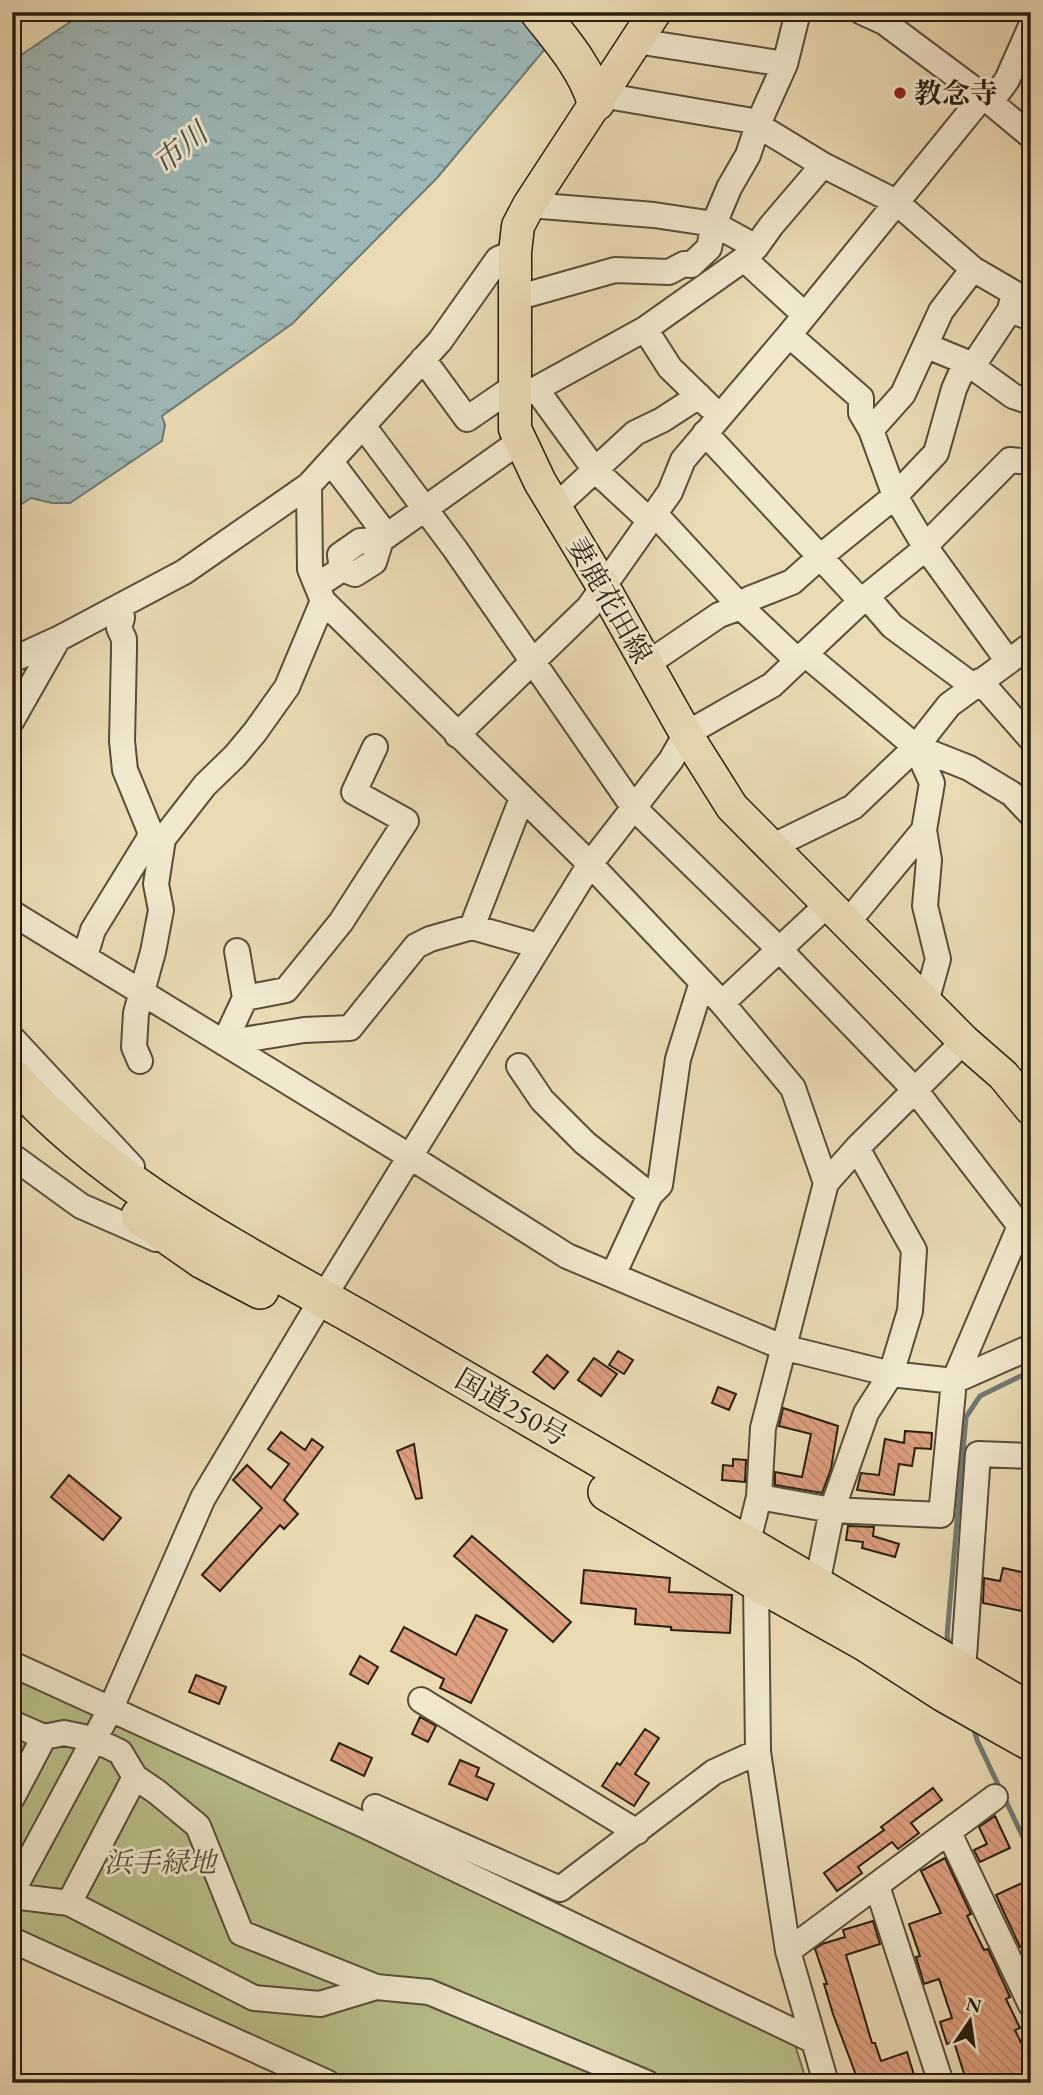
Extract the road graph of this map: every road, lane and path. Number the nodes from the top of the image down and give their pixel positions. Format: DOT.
graph roads {
  1 [pos="539,12"];
  2 [pos="655,12"];
  3 [pos="798,12"];
  4 [pos="862,12"];
  5 [pos="1031,26"];
  6 [pos="636,41"];
  7 [pos="785,64"];
  8 [pos="599,98"];
  9 [pos="987,99"];
  10 [pos="759,124"];
  11 [pos="1031,136"];
  12 [pos="822,165"];
  13 [pos="896,202"];
  14 [pos="529,205"];
  15 [pos="715,224"];
  16 [pos="515,251"];
  17 [pos="750,253"];
  18 [pos="684,264"];
  19 [pos="973,269"];
  20 [pos="700,290"];
  21 [pos="516,298"];
  22 [pos="1020,314"];
  23 [pos="805,315"];
  24 [pos="645,329"];
  25 [pos="789,335"];
  26 [pos="927,346"];
  27 [pos="423,359"];
  28 [pos="969,364"];
  29 [pos="522,391"];
  30 [pos="699,396"];
  31 [pos="1031,402"];
  32 [pos="712,425"];
  33 [pos="364,426"];
  34 [pos="870,430"];
  35 [pos="520,441"];
  36 [pos="1030,460"];
  37 [pos="331,462"];
  38 [pos="595,470"];
  39 [pos="309,485"];
  40 [pos="895,496"];
  41 [pos="555,506"];
  42 [pos="425,510"];
  43 [pos="653,518"];
  44 [pos="384,538"];
  45 [pos="926,548"];
  46 [pos="820,556"];
  47 [pos="604,588"];
  48 [pos="320,593"];
  49 [pos="864,599"];
  50 [pos="121,606"];
  51 [pos="741,607"];
  52 [pos="58,639"];
  53 [pos="1031,645"];
  54 [pos="802,658"];
  55 [pos="12,660"];
  56 [pos="531,661"];
  57 [pos="1008,661"];
  58 [pos="647,664"];
  59 [pos="976,683"];
  60 [pos="12,720"];
  61 [pos="686,734"];
  62 [pos="457,735"];
  63 [pos="1031,739"];
  64 [pos="374,747"];
  65 [pos="916,747"];
  66 [pos="522,798"];
  67 [pos="634,808"];
  68 [pos="1031,814"];
  69 [pos="924,830"];
  70 [pos="771,847"];
  71 [pos="590,864"];
  72 [pos="12,913"];
  73 [pos="837,913"];
  74 [pos="472,927"];
  75 [pos="539,946"];
  76 [pos="779,949"];
  77 [pos="237,951"];
  78 [pos="85,956"];
  79 [pos="702,982"];
  80 [pos="142,992"];
  81 [pos="245,998"];
  82 [pos="722,1003"];
  83 [pos="926,1003"];
  84 [pos="12,1038"];
  85 [pos="964,1041"];
  86 [pos="224,1043"];
  87 [pos="140,1061"];
  88 [pos="519,1066"];
  89 [pos="12,1077"];
  90 [pos="915,1090"];
  91 [pos="1029,1102"];
  92 [pos="12,1111"];
  93 [pos="857,1148"];
  94 [pos="12,1156"];
  95 [pos="409,1156"];
  96 [pos="826,1183"];
  97 [pos="650,1195"];
  98 [pos="168,1206"];
  99 [pos="204,1260"];
  100 [pos="613,1275"];
  101 [pos="317,1308"];
  102 [pos="782,1347"];
  103 [pos="1031,1347"];
  104 [pos="891,1374"];
  105 [pos="954,1381"];
  106 [pos="1031,1456"];
  107 [pos="759,1497"];
  108 [pos="832,1510"];
  109 [pos="747,1545"];
  110 [pos="757,1581"];
  111 [pos="817,1584"];
  112 [pos="12,1664"];
  113 [pos="963,1671"];
  114 [pos="421,1700"];
  115 [pos="111,1708"];
  116 [pos="1031,1712"];
  117 [pos="12,1723"];
  118 [pos="44,1737"];
  119 [pos="93,1740"];
  120 [pos="1031,1742"];
  121 [pos="758,1752"];
  122 [pos="135,1777"];
  123 [pos="995,1797"];
  124 [pos="12,1798"];
  125 [pos="375,1807"];
  126 [pos="637,1832"];
  127 [pos="949,1833"];
  128 [pos="877,1886"];
  129 [pos="12,1894"];
  130 [pos="69,1903"];
  131 [pos="12,1940"];
  132 [pos="788,1951"];
  133 [pos="376,1987"];
  134 [pos="1031,2005"];
  135 [pos="814,2041"];
  136 [pos="328,2083"];
  137 [pos="647,2083"];
  138 [pos="826,2083"];
  139 [pos="941,2083"];
  1 -- 8 [label="highway"];
  2 -- 6 [label="main road, 妻鹿花田線"];
  3 -- 7 [label="street"];
  4 -- 9 [label="street"];
  5 -- 9 [label="street"];
  6 -- 7 [label="street"];
  6 -- 8 [label="main road, 妻鹿花田線"];
  7 -- 10 [label="street"];
  8 -- 10 [label="street"];
  8 -- 14 [label="main road, 妻鹿花田線"];
  9 -- 11 [label="street"];
  9 -- 13 [label="street"];
  10 -- 12 [label="street"];
  10 -- 15 [label="street"];
  12 -- 13 [label="street"];
  12 -- 17 [label="street"];
  13 -- 19 [label="street"];
  13 -- 23 [label="street"];
  14 -- 15 [label="street"];
  14 -- 16 [label="main road, 妻鹿花田線"];
  15 -- 17 [label="street"];
  15 -- 18 [label="street"];
  16 -- 21 [label="main road, 妻鹿花田線"];
  16 -- 27 [label="street"];
  17 -- 20 [label="street"];
  17 -- 23 [label="street"];
  18 -- 20 [label="street"];
  18 -- 21 [label="street"];
  19 -- 22 [label="street"];
  19 -- 26 [label="street"];
  20 -- 24 [label="street"];
  21 -- 29 [label="main road, 妻鹿花田線"];
  22 -- 28 [label="street"];
  23 -- 25 [label="street"];
  24 -- 29 [label="street"];
  24 -- 30 [label="street"];
  25 -- 32 [label="street"];
  25 -- 34 [label="street"];
  26 -- 28 [label="street"];
  26 -- 34 [label="street"];
  27 -- 29 [label="street"];
  27 -- 33 [label="street"];
  28 -- 31 [label="street"];
  28 -- 40 [label="street"];
  29 -- 35 [label="main road, 妻鹿花田線"];
  29 -- 38 [label="street"];
  30 -- 32 [label="street"];
  30 -- 38 [label="street"];
  32 -- 43 [label="street"];
  32 -- 46 [label="street"];
  33 -- 37 [label="street"];
  33 -- 42 [label="street"];
  34 -- 40 [label="street"];
  35 -- 41 [label="main road, 妻鹿花田線"];
  35 -- 42 [label="street"];
  36 -- 45 [label="street"];
  37 -- 39 [label="street"];
  37 -- 44 [label="street"];
  38 -- 41 [label="street"];
  38 -- 43 [label="street"];
  39 -- 48 [label="street"];
  39 -- 50 [label="street"];
  40 -- 45 [label="street"];
  40 -- 46 [label="street"];
  41 -- 47 [label="main road, 妻鹿花田線"];
  42 -- 44 [label="street"];
  42 -- 56 [label="street"];
  43 -- 47 [label="street"];
  43 -- 51 [label="street"];
  44 -- 48 [label="street"];
  45 -- 49 [label="street"];
  45 -- 57 [label="street"];
  46 -- 49 [label="street"];
  46 -- 51 [label="street"];
  47 -- 56 [label="street"];
  47 -- 58 [label="main road, 妻鹿花田線"];
  48 -- 62 [label="street"];
  48 -- 80 [label="street"];
  49 -- 54 [label="street"];
  49 -- 59 [label="street"];
  50 -- 52 [label="street"];
  50 -- 78 [label="street"];
  51 -- 54 [label="street"];
  51 -- 58 [label="street"];
  52 -- 55 [label="street"];
  52 -- 60 [label="street"];
  53 -- 57 [label="street"];
  54 -- 61 [label="street"];
  54 -- 65 [label="street"];
  56 -- 62 [label="street"];
  56 -- 67 [label="street"];
  57 -- 59 [label="street"];
  58 -- 61 [label="main road, 妻鹿花田線"];
  59 -- 63 [label="street"];
  59 -- 65 [label="street"];
  61 -- 67 [label="street"];
  61 -- 70 [label="main road, 妻鹿花田線"];
  62 -- 66 [label="street"];
  64 -- 81 [label="street"];
  65 -- 68 [label="street"];
  65 -- 69 [label="street"];
  65 -- 70 [label="street"];
  66 -- 71 [label="street"];
  66 -- 74 [label="street"];
  67 -- 71 [label="street"];
  67 -- 76 [label="street"];
  69 -- 73 [label="street"];
  69 -- 83 [label="street"];
  70 -- 73 [label="main road, 妻鹿花田線"];
  71 -- 75 [label="street"];
  71 -- 79 [label="street"];
  72 -- 78 [label="street"];
  73 -- 76 [label="street"];
  73 -- 83 [label="main road, 妻鹿花田線"];
  74 -- 75 [label="street"];
  74 -- 86 [label="street"];
  75 -- 95 [label="street"];
  76 -- 82 [label="street"];
  76 -- 90 [label="street"];
  77 -- 81 [label="street"];
  78 -- 80 [label="street"];
  79 -- 82 [label="street"];
  79 -- 97 [label="street"];
  80 -- 86 [label="street"];
  80 -- 87 [label="street"];
  81 -- 86 [label="street"];
  82 -- 96 [label="street"];
  83 -- 85 [label="main road, 妻鹿花田線"];
  84 -- 98 [label="street"];
  85 -- 90 [label="street"];
  85 -- 91 [label="main road, 妻鹿花田線"];
  86 -- 95 [label="street"];
  88 -- 97 [label="street"];
  89 -- 98 [label="highway, 国道250号"];
  90 -- 93 [label="street"];
  90 -- 105 [label="street"];
  92 -- 99 [label="highway, 国道250号"];
  93 -- 96 [label="street"];
  93 -- 104 [label="street"];
  94 -- 99 [label="street"];
  95 -- 100 [label="street"];
  95 -- 101 [label="street"];
  96 -- 102 [label="street"];
  97 -- 100 [label="street"];
  98 -- 101 [label="highway, 国道250号"];
  99 -- 101 [label="highway, 国道250号"];
  100 -- 102 [label="street"];
  101 -- 109 [label="highway, 国道250号"];
  101 -- 110 [label="highway, 国道250号"];
  101 -- 115 [label="street"];
  102 -- 104 [label="street"];
  102 -- 107 [label="street"];
  103 -- 105 [label="street"];
  104 -- 105 [label="street"];
  104 -- 108 [label="street"];
  105 -- 108 [label="street"];
  106 -- 113 [label="street"];
  107 -- 108 [label="street"];
  107 -- 109 [label="street"];
  108 -- 111 [label="street"];
  109 -- 110 [label="street"];
  109 -- 111 [label="highway, 国道250号"];
  110 -- 120 [label="highway, 国道250号"];
  110 -- 121 [label="street"];
  111 -- 113 [label="highway, 国道250号"];
  112 -- 115 [label="street"];
  113 -- 116 [label="highway, 国道250号"];
  114 -- 126 [label="street"];
  115 -- 119 [label="street"];
  115 -- 135 [label="street"];
  117 -- 118 [label="street"];
  118 -- 119 [label="street"];
  118 -- 124 [label="street"];
  119 -- 122 [label="street"];
  119 -- 129 [label="street"];
  121 -- 126 [label="street"];
  121 -- 132 [label="street"];
  122 -- 130 [label="street"];
  122 -- 133 [label="street"];
  123 -- 127 [label="street"];
  125 -- 126 [label="street"];
  127 -- 128 [label="street"];
  127 -- 134 [label="street"];
  128 -- 132 [label="street"];
  128 -- 139 [label="street"];
  129 -- 130 [label="street"];
  130 -- 133 [label="street"];
  131 -- 136 [label="street"];
  132 -- 135 [label="street"];
  133 -- 137 [label="street"];
  135 -- 138 [label="street"];
}
